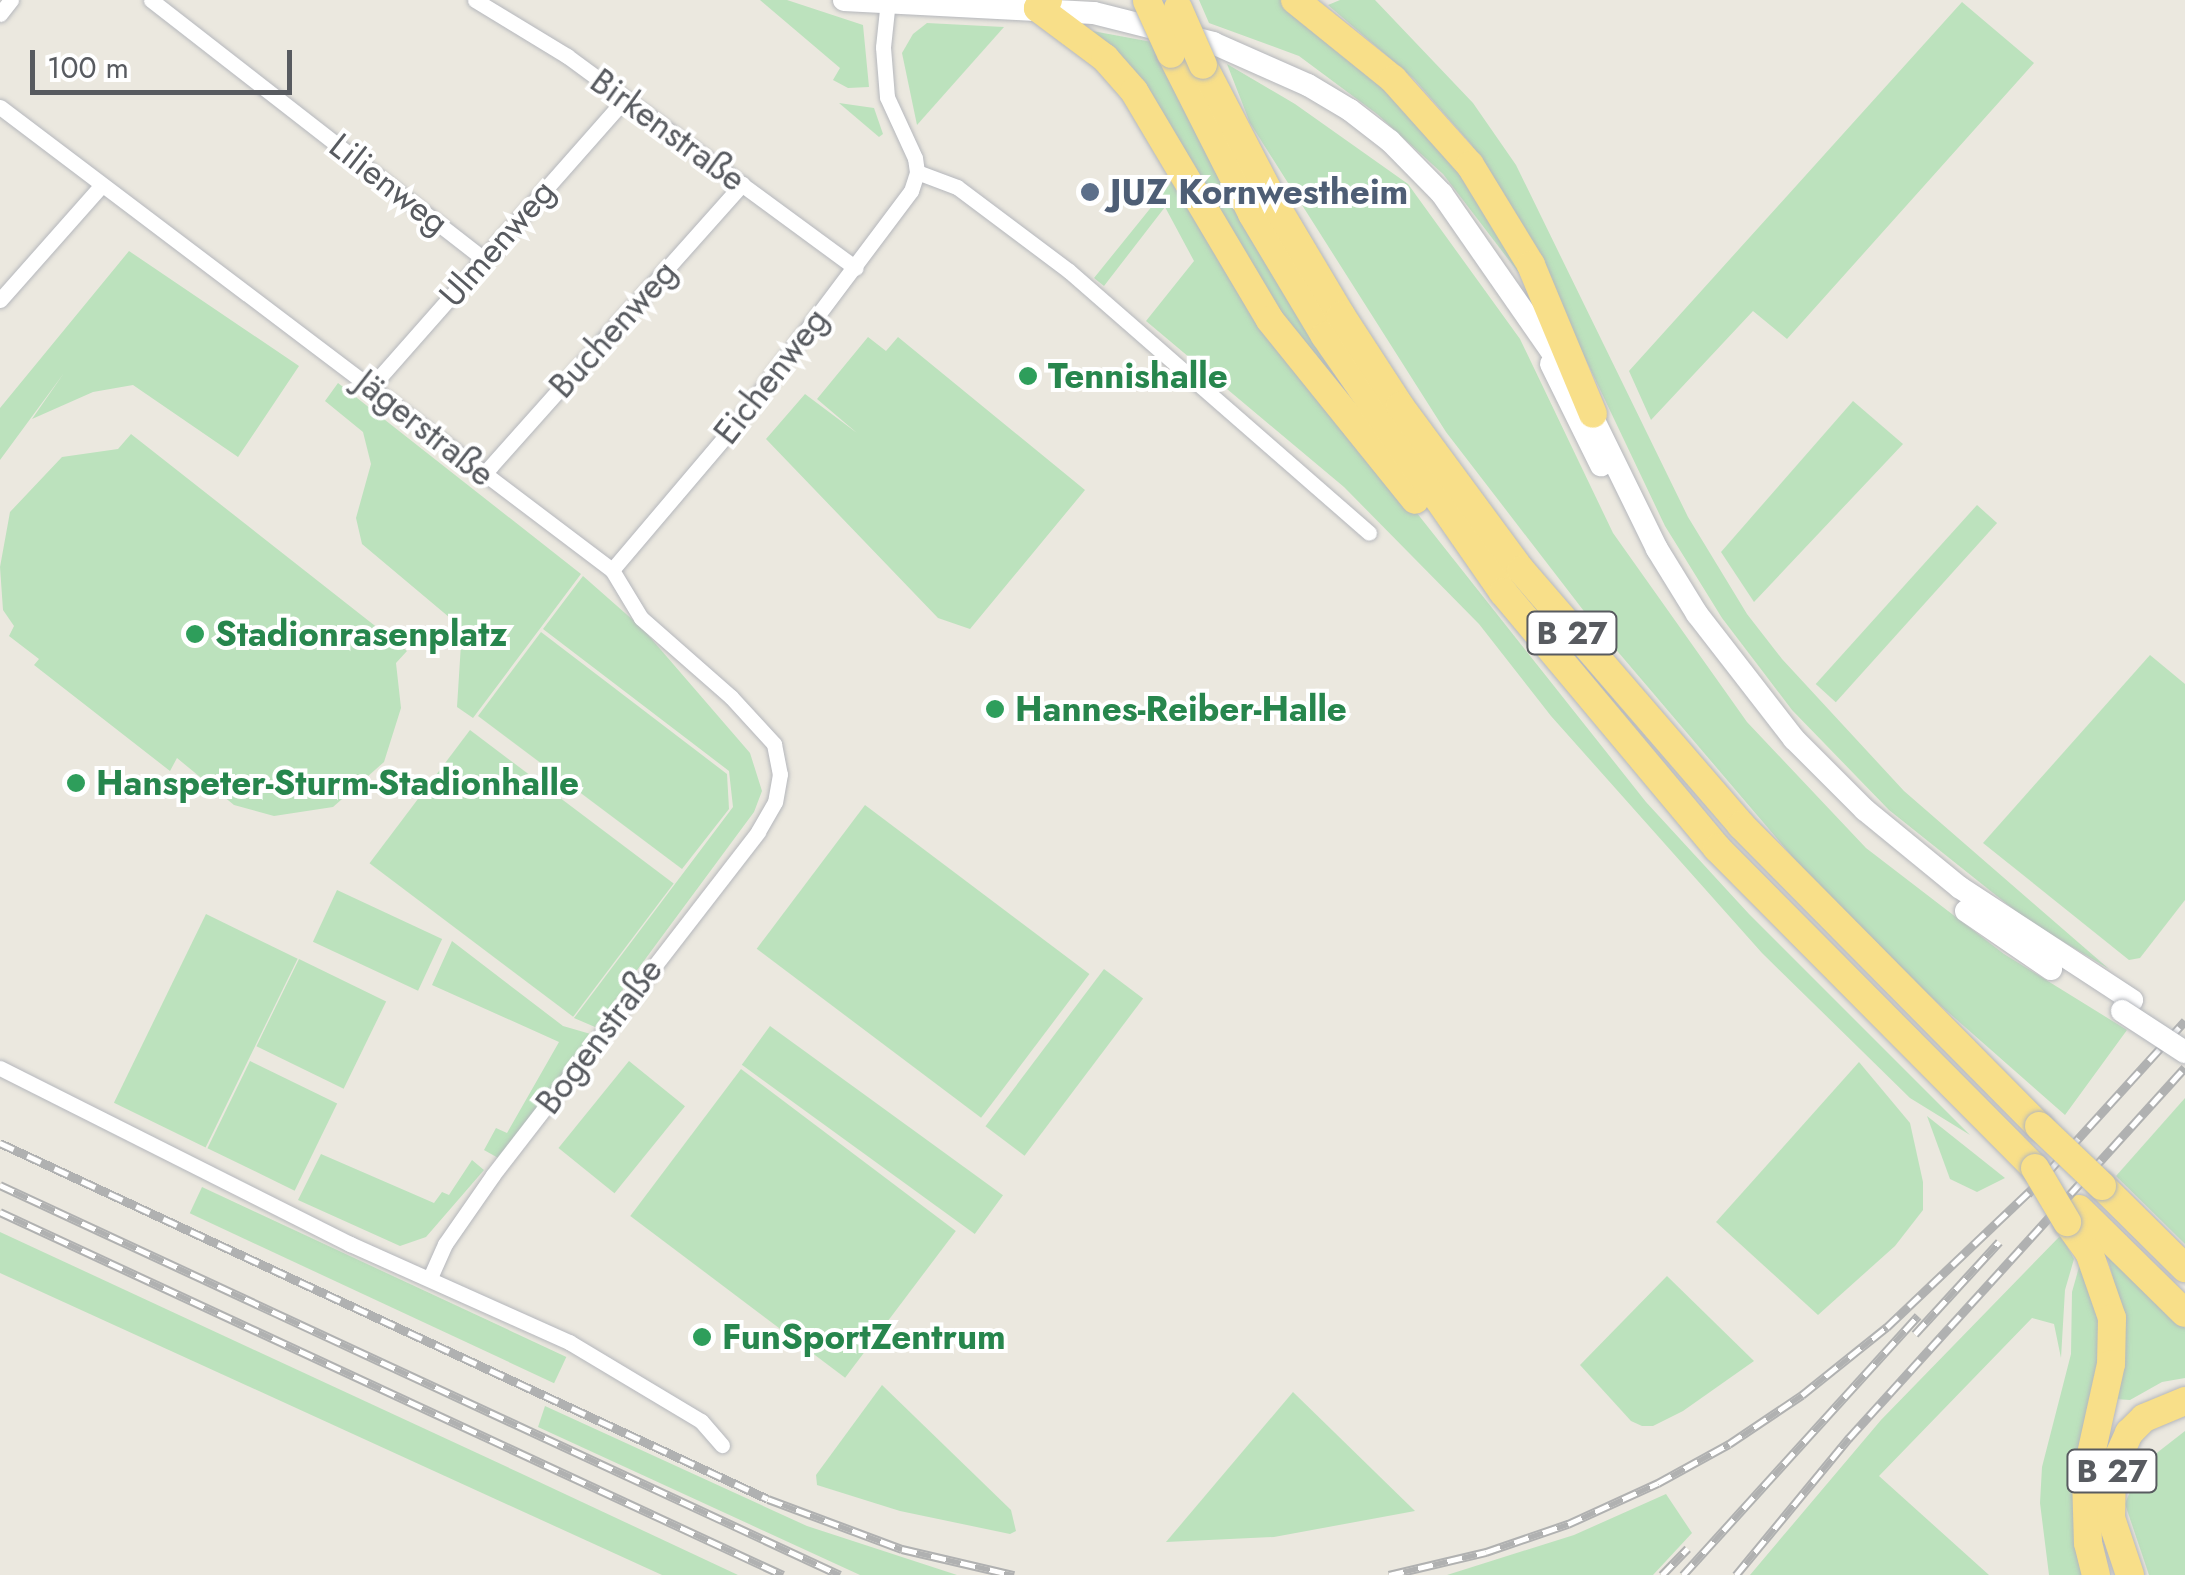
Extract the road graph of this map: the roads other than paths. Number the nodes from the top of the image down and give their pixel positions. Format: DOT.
graph roads {
  1 [pos="11,0"];
  2 [pos="151,0"];
  3 [pos="475,0"];
  4 [pos="844,0"];
  5 [pos="888,2"];
  6 [pos="1043,4"];
  7 [pos="1176,4"];
  8 [pos="1146,8"];
  9 [pos="1307,10"];
  10 [pos="0,14"];
  11 [pos="624,100"];
  12 [pos="0,107"];
  13 [pos="917,172"];
  14 [pos="742,184"];
  15 [pos="101,186"];
  16 [pos="483,258"];
  17 [pos="856,268"];
  18 [pos="0,300"];
  19 [pos="1521,303"];
  20 [pos="371,387"];
  21 [pos="1592,414"];
  22 [pos="483,475"];
  23 [pos="1369,534"];
  24 [pos="612,570"];
  25 [pos="1502,592"];
  26 [pos="775,802"];
  27 [pos="2127,1006"];
  28 [pos="2185,1033"];
  29 [pos="2185,1052"];
  30 [pos="0,1068"];
  31 [pos="2073,1216"];
  32 [pos="2185,1268"];
  33 [pos="430,1276"];
  34 [pos="2185,1312"];
  35 [pos="2185,1400"];
  36 [pos="722,1445"];
  37 [pos="2087,1508"];
  38 [pos="2096,1575"];
  39 [pos="2110,1575"];
  40 [pos="2130,1575"];
  1 -- 10 [label="street"];
  2 -- 16 [label="street, Lilienweg"];
  3 -- 11 [label="street, Birkenstraße"];
  4 -- 5 [label="main road"];
  5 -- 6 [label="main road"];
  5 -- 13 [label="street"];
  6 -- 8 [label="main road"];
  6 -- 25 [label="highway, B 27"];
  7 -- 32 [label="highway, B 27, bridge"];
  8 -- 19 [label="main road"];
  8 -- 25 [label="highway, B 27, bridge"];
  9 -- 21 [label="highway"];
  11 -- 14 [label="street, Birkenstraße"];
  11 -- 16 [label="street, Ulmenweg"];
  12 -- 15 [label="street, Jägerstraße"];
  13 -- 17 [label="street, Eichenweg"];
  13 -- 23 [label="street"];
  14 -- 17 [label="street, Birkenstraße"];
  14 -- 22 [label="street, Buchenweg"];
  15 -- 18 [label="street"];
  15 -- 20 [label="street, Jägerstraße"];
  16 -- 20 [label="street, Ulmenweg"];
  17 -- 24 [label="street, Eichenweg"];
  19 -- 21 [label="main road"];
  19 -- 27 [label="main road"];
  20 -- 22 [label="street, Jägerstraße"];
  21 -- 27 [label="main road"];
  22 -- 24 [label="street, Jägerstraße"];
  24 -- 26 [label="street, Jägerstraße"];
  25 -- 31 [label="highway, B 27, bridge"];
  26 -- 33 [label="street, Bogenstraße"];
  27 -- 28 [label="main road"];
  27 -- 29 [label="main road, bridge"];
  30 -- 33 [label="street"];
  31 -- 34 [label="highway, B 27"];
  31 -- 37 [label="highway, B 27"];
  33 -- 36 [label="street"];
  35 -- 40 [label="highway, B 27"];
  37 -- 38 [label="highway, B 27"];
  37 -- 39 [label="highway, B 27"];
}
